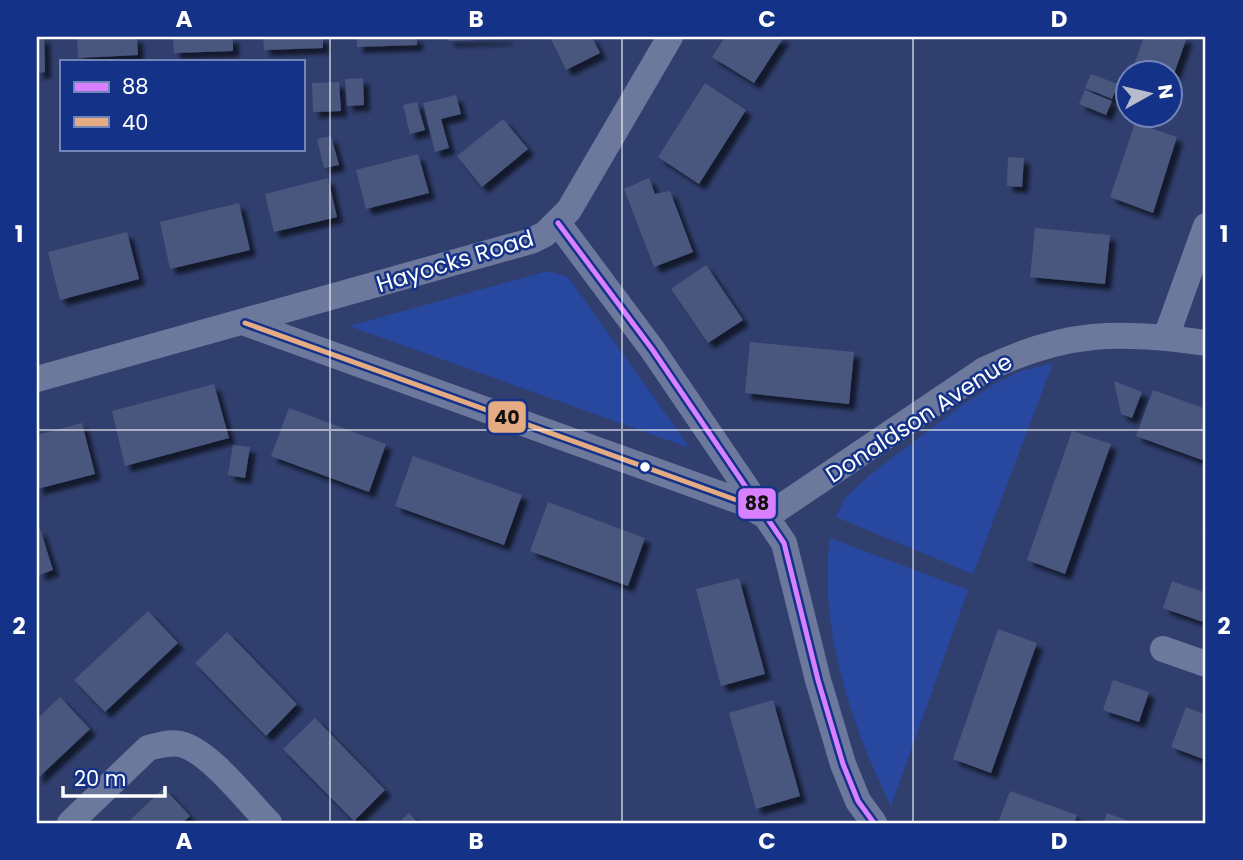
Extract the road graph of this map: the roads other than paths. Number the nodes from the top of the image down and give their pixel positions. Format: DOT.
graph roads {
  1 [pos="670,37"];
  2 [pos="558,223"];
  3 [pos="1206,226"];
  4 [pos="245,323"];
  5 [pos="1167,337"];
  6 [pos="1206,343"];
  7 [pos="37,379"];
  8 [pos="766,517"];
  9 [pos="1163,649"];
  10 [pos="1206,664"];
  11 [pos="70,823"];
  12 [pos="269,823"];
  13 [pos="874,823"];
  1 -- 2 [label="street"];
  2 -- 4 [label="street, Hayocks Road"];
  2 -- 8 [label="street, Hayocks Road"];
  3 -- 5 [label="street"];
  4 -- 7 [label="street, Hayocks Road"];
  4 -- 8 [label="street, Hayocks Road"];
  5 -- 6 [label="street, Donaldson Avenue"];
  5 -- 8 [label="street, Donaldson Avenue"];
  8 -- 13 [label="street, Hayocks Road"];
  9 -- 10 [label="street"];
  11 -- 12 [label="street"];
}
